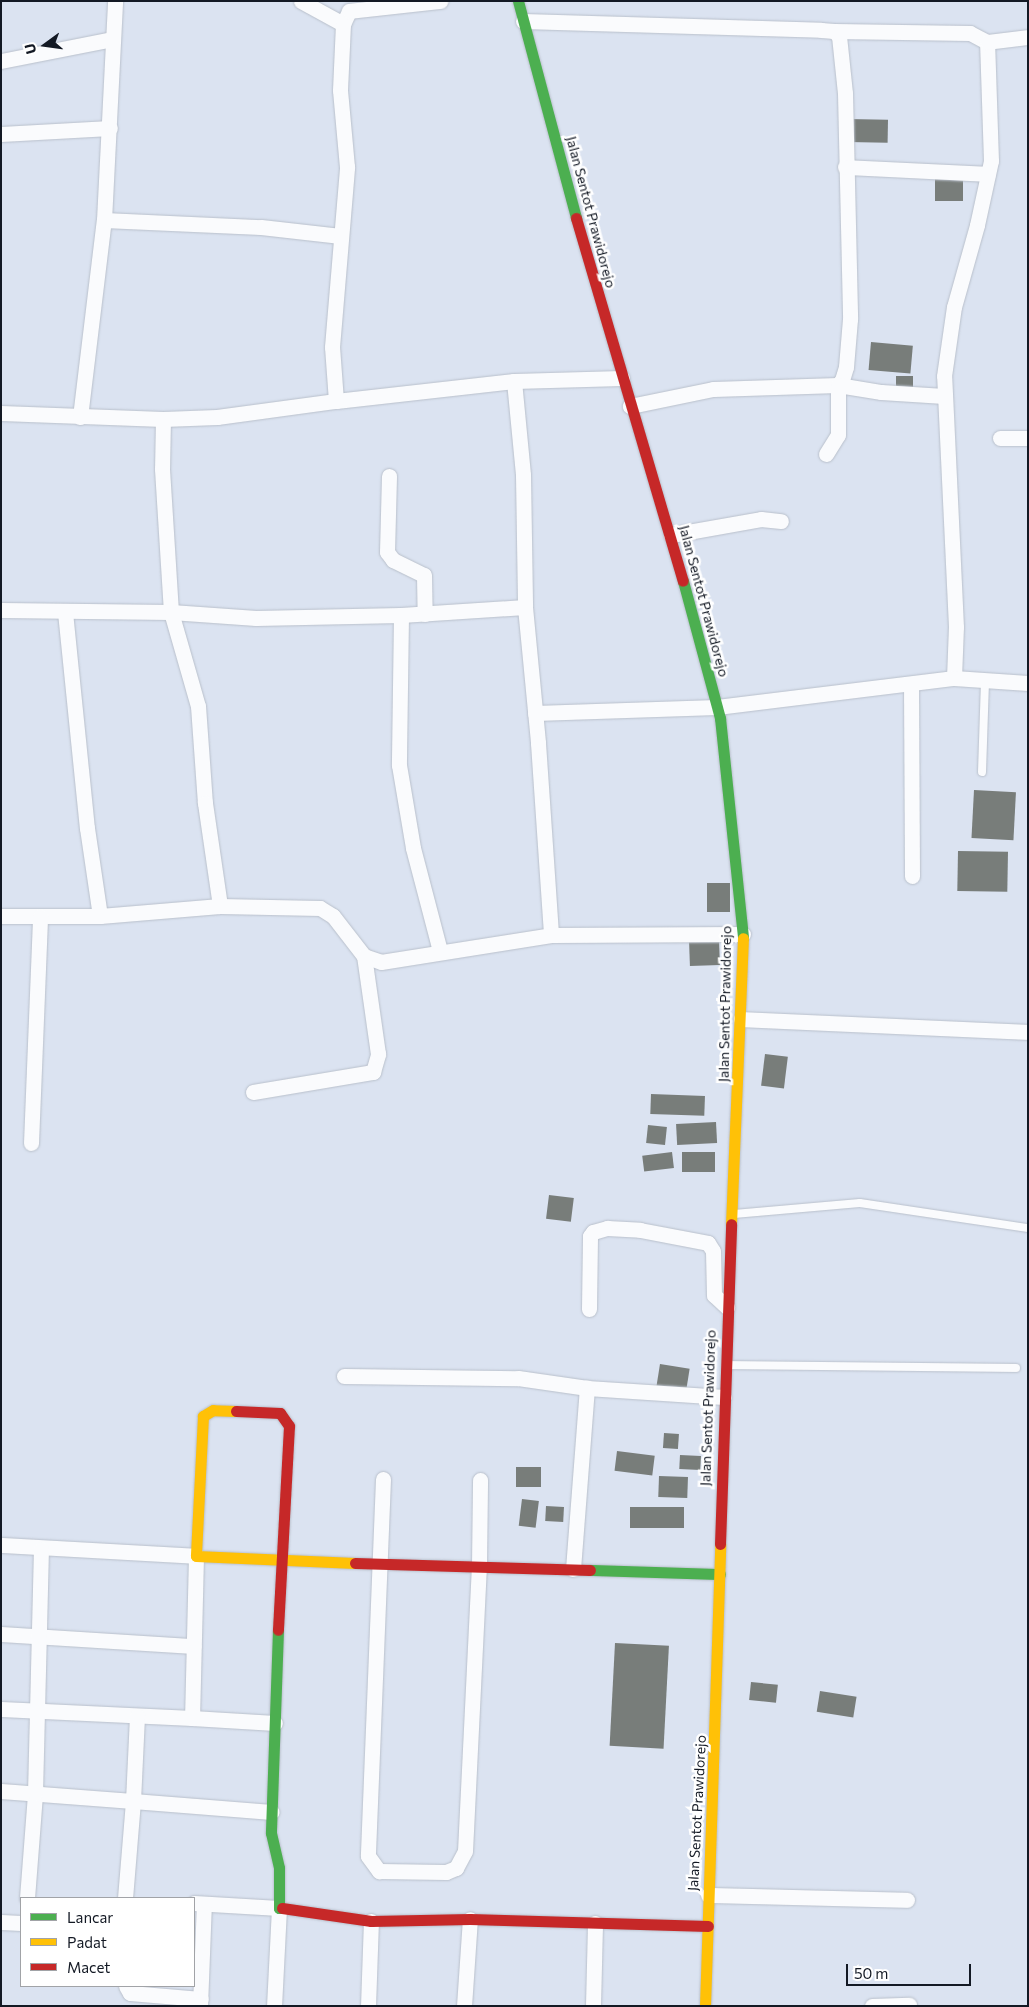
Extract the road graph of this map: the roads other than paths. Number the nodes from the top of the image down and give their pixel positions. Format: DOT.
graph roads {
  1 [pos="115,1"];
  2 [pos="301,1"];
  3 [pos="440,1"];
  4 [pos="518,1"];
  5 [pos="523,21"];
  6 [pos="343,24"];
  7 [pos="834,31"];
  8 [pos="1028,37"];
  9 [pos="112,39"];
  10 [pos="987,42"];
  11 [pos="1,61"];
  12 [pos="110,128"];
  13 [pos="1,134"];
  14 [pos="845,167"];
  15 [pos="988,174"];
  16 [pos="104,220"];
  17 [pos="340,236"];
  18 [pos="622,378"];
  19 [pos="514,381"];
  20 [pos="838,384"];
  21 [pos="944,396"];
  22 [pos="336,401"];
  23 [pos="630,406"];
  24 [pos="1,413"];
  25 [pos="80,417"];
  26 [pos="163,419"];
  27 [pos="1000,438"];
  28 [pos="1028,438"];
  29 [pos="826,454"];
  30 [pos="388,476"];
  31 [pos="781,521"];
  32 [pos="671,535"];
  33 [pos="525,607"];
  34 [pos="1,610"];
  35 [pos="65,612"];
  36 [pos="171,612"];
  37 [pos="425,614"];
  38 [pos="401,615"];
  39 [pos="954,678"];
  40 [pos="985,680"];
  41 [pos="1028,682"];
  42 [pos="911,684"];
  43 [pos="717,707"];
  44 [pos="535,713"];
  45 [pos="982,772"];
  46 [pos="912,876"];
  47 [pos="220,906"];
  48 [pos="1,916"];
  49 [pos="40,916"];
  50 [pos="100,916"];
  51 [pos="742,934"];
  52 [pos="551,935"];
  53 [pos="440,952"];
  54 [pos="364,956"];
  55 [pos="741,1019"];
  56 [pos="1028,1032"];
  57 [pos="254,1092"];
  58 [pos="31,1143"];
  59 [pos="732,1214"];
  60 [pos="1028,1228"];
  61 [pos="727,1308"];
  62 [pos="589,1309"];
  63 [pos="724,1365"];
  64 [pos="1016,1368"];
  65 [pos="344,1376"];
  66 [pos="586,1388"];
  67 [pos="724,1396"];
  68 [pos="383,1479"];
  69 [pos="480,1480"];
  70 [pos="1,1545"];
  71 [pos="41,1549"];
  72 [pos="196,1556"];
  73 [pos="280,1561"];
  74 [pos="382,1563"];
  75 [pos="480,1566"];
  76 [pos="573,1569"];
  77 [pos="720,1574"];
  78 [pos="1,1634"];
  79 [pos="41,1637"];
  80 [pos="194,1646"];
  81 [pos="1,1709"];
  82 [pos="38,1710"];
  83 [pos="136,1716"];
  84 [pos="192,1718"];
  85 [pos="276,1723"];
  86 [pos="1,1791"];
  87 [pos="35,1793"];
  88 [pos="133,1801"];
  89 [pos="272,1812"];
  90 [pos="708,1895"];
  91 [pos="27,1897"];
  92 [pos="125,1897"];
  93 [pos="907,1900"];
  94 [pos="199,1904"];
  95 [pos="279,1908"];
  96 [pos="470,1919"];
  97 [pos="371,1921"];
  98 [pos="1,1922"];
  99 [pos="20,1923"];
  100 [pos="595,1923"];
  101 [pos="708,1926"];
  102 [pos="127,1987"];
  103 [pos="200,2002"];
  104 [pos="909,2005"];
  105 [pos="274,2006"];
  106 [pos="368,2006"];
  107 [pos="464,2006"];
  108 [pos="593,2006"];
  109 [pos="705,2006"];
  110 [pos="872,2006"];
  1 -- 9 [label="street"];
  2 -- 6 [label="street"];
  3 -- 6 [label="street"];
  4 -- 5 [label="main road, Jalan Sentot Prawidorejo"];
  5 -- 7 [label="street"];
  5 -- 18 [label="main road, Jalan Sentot Prawidorejo"];
  6 -- 17 [label="street"];
  7 -- 10 [label="street"];
  7 -- 14 [label="street"];
  8 -- 10 [label="street"];
  9 -- 11 [label="street"];
  9 -- 12 [label="street"];
  10 -- 15 [label="street"];
  12 -- 13 [label="street"];
  12 -- 16 [label="street"];
  14 -- 15 [label="street"];
  14 -- 20 [label="street"];
  15 -- 21 [label="street"];
  16 -- 17 [label="street"];
  16 -- 25 [label="street"];
  17 -- 22 [label="street"];
  18 -- 19 [label="street"];
  18 -- 23 [label="main road, Jalan Sentot Prawidorejo"];
  19 -- 22 [label="street"];
  19 -- 33 [label="street"];
  20 -- 21 [label="street"];
  20 -- 23 [label="street"];
  20 -- 29 [label="street"];
  21 -- 39 [label="street"];
  22 -- 26 [label="street"];
  23 -- 32 [label="main road, Jalan Sentot Prawidorejo"];
  24 -- 25 [label="street"];
  25 -- 26 [label="street"];
  26 -- 36 [label="street"];
  27 -- 28 [label="street"];
  30 -- 37 [label="street"];
  31 -- 32 [label="street"];
  32 -- 43 [label="main road, Jalan Sentot Prawidorejo"];
  33 -- 37 [label="street"];
  33 -- 44 [label="street"];
  34 -- 35 [label="street"];
  35 -- 36 [label="street"];
  35 -- 50 [label="street"];
  36 -- 38 [label="street"];
  36 -- 47 [label="street"];
  37 -- 38 [label="street"];
  38 -- 53 [label="street"];
  39 -- 40 [label="street"];
  39 -- 42 [label="street"];
  40 -- 41 [label="street"];
  40 -- 45 [label="lane"];
  42 -- 43 [label="street"];
  42 -- 46 [label="street"];
  43 -- 44 [label="street"];
  43 -- 51 [label="main road, Jalan Sentot Prawidorejo"];
  44 -- 52 [label="street"];
  47 -- 50 [label="street"];
  47 -- 54 [label="street"];
  48 -- 49 [label="street"];
  49 -- 50 [label="street"];
  49 -- 58 [label="street"];
  51 -- 52 [label="street"];
  51 -- 55 [label="main road, Jalan Sentot Prawidorejo"];
  52 -- 53 [label="street"];
  53 -- 54 [label="street"];
  54 -- 57 [label="street"];
  55 -- 56 [label="street"];
  55 -- 59 [label="main road, Jalan Sentot Prawidorejo"];
  59 -- 60 [label="lane"];
  59 -- 61 [label="main road, Jalan Sentot Prawidorejo"];
  61 -- 62 [label="street"];
  61 -- 63 [label="main road, Jalan Sentot Prawidorejo"];
  63 -- 64 [label="lane"];
  63 -- 67 [label="main road, Jalan Sentot Prawidorejo"];
  65 -- 66 [label="street"];
  66 -- 67 [label="street"];
  66 -- 76 [label="street"];
  67 -- 77 [label="main road, Jalan Sentot Prawidorejo"];
  68 -- 74 [label="street"];
  69 -- 75 [label="street"];
  70 -- 71 [label="street"];
  71 -- 72 [label="street"];
  71 -- 79 [label="street"];
  72 -- 73 [label="main road"];
  72 -- 73 [label="main road"];
  72 -- 80 [label="street"];
  73 -- 74 [label="main road"];
  73 -- 85 [label="main road"];
  74 -- 75 [label="main road"];
  74 -- 75 [label="street"];
  75 -- 76 [label="main road"];
  76 -- 77 [label="main road"];
  77 -- 90 [label="main road, Jalan Sentot Prawidorejo"];
  78 -- 79 [label="street"];
  79 -- 80 [label="street"];
  79 -- 82 [label="street"];
  80 -- 84 [label="street"];
  81 -- 82 [label="street"];
  82 -- 83 [label="street"];
  82 -- 87 [label="street"];
  83 -- 84 [label="street"];
  83 -- 88 [label="street"];
  84 -- 85 [label="street"];
  85 -- 89 [label="main road"];
  86 -- 87 [label="street"];
  87 -- 88 [label="street"];
  87 -- 91 [label="street"];
  88 -- 89 [label="street"];
  88 -- 92 [label="street"];
  89 -- 95 [label="main road"];
  90 -- 93 [label="street"];
  90 -- 101 [label="main road, Jalan Sentot Prawidorejo"];
  94 -- 95 [label="street"];
  94 -- 103 [label="street"];
  95 -- 97 [label="main road"];
  95 -- 105 [label="street"];
  96 -- 97 [label="main road"];
  96 -- 100 [label="main road"];
  96 -- 107 [label="street"];
  97 -- 106 [label="street"];
  98 -- 99 [label="street"];
  100 -- 101 [label="main road"];
  100 -- 108 [label="street"];
  101 -- 109 [label="main road, Jalan Sentot Prawidorejo"];
  102 -- 103 [label="street"];
  104 -- 110 [label="street"];
}
